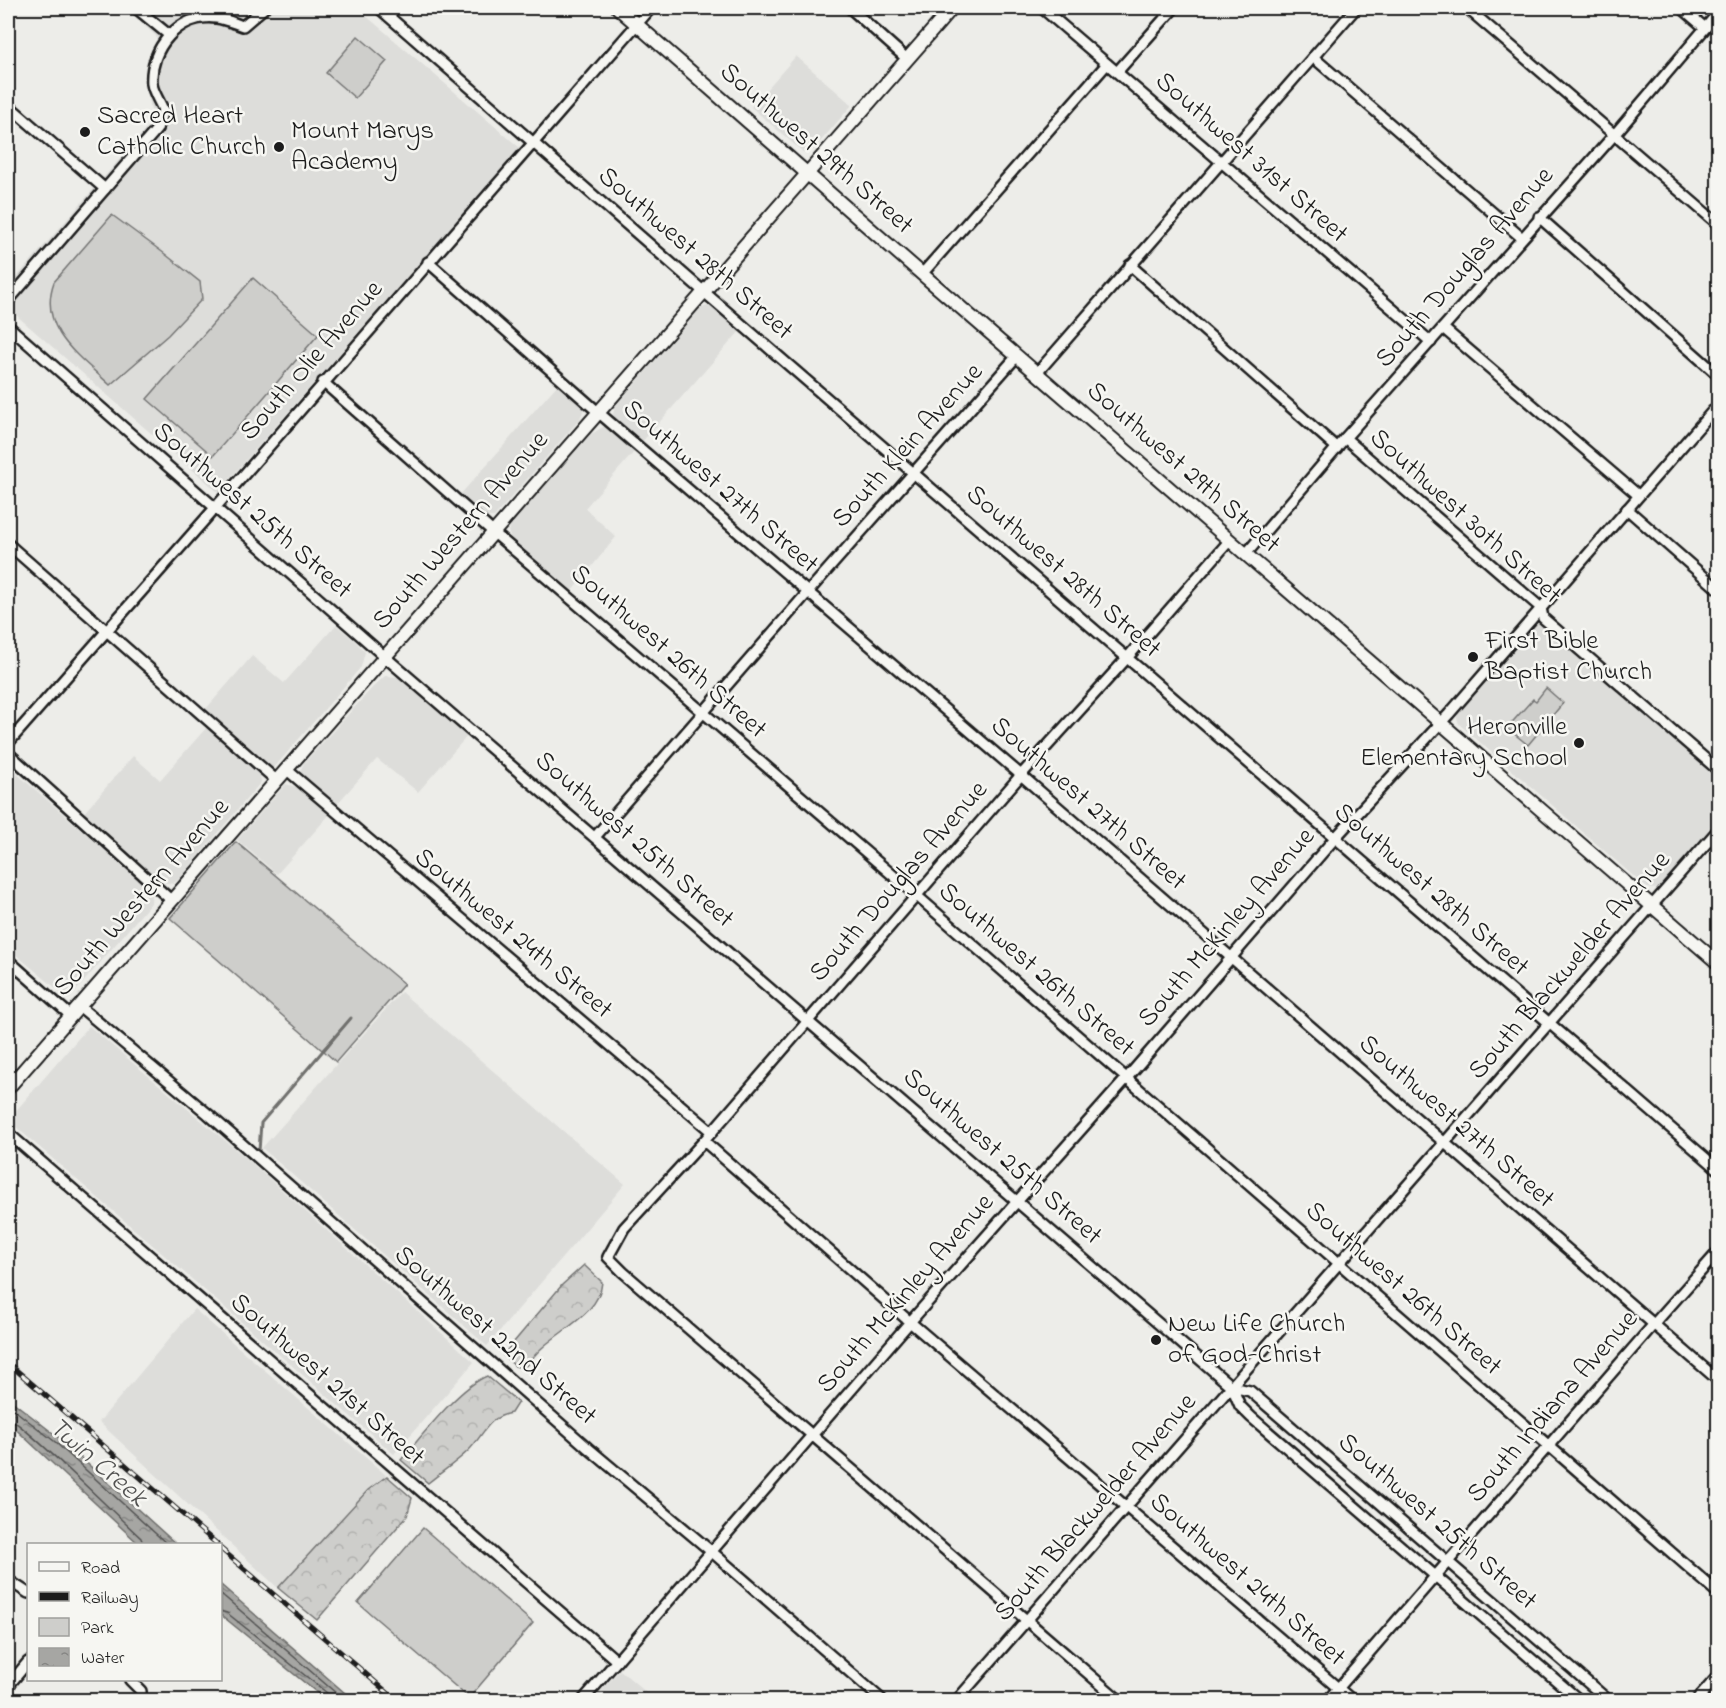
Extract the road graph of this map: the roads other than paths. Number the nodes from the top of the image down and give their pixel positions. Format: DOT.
graph roads {
  1 [pos="136,8"];
  2 [pos="264,8"];
  3 [pos="379,8"];
  4 [pos="618,8"];
  5 [pos="651,8"];
  6 [pos="850,8"];
  7 [pos="952,8"];
  8 [pos="1042,8"];
  9 [pos="1174,8"];
  10 [pos="1356,8"];
  11 [pos="1467,8"];
  12 [pos="1682,8"];
  13 [pos="1717,19"];
  14 [pos="636,24"];
  15 [pos="1705,28"];
  16 [pos="169,35"];
  17 [pos="1313,57"];
  18 [pos="907,59"];
  19 [pos="1107,64"];
  20 [pos="1117,72"];
  21 [pos="8,105"];
  22 [pos="1615,134"];
  23 [pos="533,143"];
  24 [pos="1220,160"];
  25 [pos="807,173"];
  26 [pos="105,189"];
  27 [pos="1539,218"];
  28 [pos="1719,224"];
  29 [pos="1521,238"];
  30 [pos="428,262"];
  31 [pos="1130,265"];
  32 [pos="922,274"];
  33 [pos="703,291"];
  34 [pos="8,301"];
  35 [pos="8,326"];
  36 [pos="1443,328"];
  37 [pos="1431,342"];
  38 [pos="1017,356"];
  39 [pos="1037,373"];
  40 [pos="1719,375"];
  41 [pos="323,382"];
  42 [pos="1717,409"];
  43 [pos="598,412"];
  44 [pos="1345,438"];
  45 [pos="1337,448"];
  46 [pos="914,473"];
  47 [pos="1638,495"];
  48 [pos="215,508"];
  49 [pos="1627,509"];
  50 [pos="493,532"];
  51 [pos="1230,540"];
  52 [pos="8,544"];
  53 [pos="1246,554"];
  54 [pos="1719,589"];
  55 [pos="808,592"];
  56 [pos="1541,608"];
  57 [pos="107,631"];
  58 [pos="384,656"];
  59 [pos="1127,658"];
  60 [pos="704,712"];
  61 [pos="1441,722"];
  62 [pos="8,743"];
  63 [pos="8,753"];
  64 [pos="286,769"];
  65 [pos="1719,770"];
  66 [pos="1021,775"];
  67 [pos="276,780"];
  68 [pos="1719,830"];
  69 [pos="596,837"];
  70 [pos="1336,837"];
  71 [pos="916,896"];
  72 [pos="172,900"];
  73 [pos="1653,906"];
  74 [pos="1232,958"];
  75 [pos="8,960"];
  76 [pos="1719,963"];
  77 [pos="75,1011"];
  78 [pos="809,1021"];
  79 [pos="1550,1023"];
  80 [pos="1126,1079"];
  81 [pos="8,1088"];
  82 [pos="8,1132"];
  83 [pos="712,1132"];
  84 [pos="704,1141"];
  85 [pos="1446,1143"];
  86 [pos="1719,1169"];
  87 [pos="1018,1200"];
  88 [pos="1719,1252"];
  89 [pos="1340,1264"];
  90 [pos="910,1322"];
  91 [pos="1654,1324"];
  92 [pos="1719,1380"];
  93 [pos="1232,1387"];
  94 [pos="813,1435"];
  95 [pos="1549,1445"];
  96 [pos="1127,1508"];
  97 [pos="712,1551"];
  98 [pos="1449,1562"];
  99 [pos="1437,1576"];
  100 [pos="8,1580"];
  101 [pos="27,1592"];
  102 [pos="1719,1593"];
  103 [pos="1027,1622"];
  104 [pos="617,1661"];
  105 [pos="27,1663"];
  106 [pos="1719,1676"];
  107 [pos="131,1681"];
  108 [pos="8,1686"];
  109 [pos="1338,1688"];
  110 [pos="141,1701"];
  111 [pos="583,1701"];
  112 [pos="882,1701"];
  113 [pos="957,1701"];
  114 [pos="1119,1701"];
  115 [pos="1328,1701"];
  116 [pos="1352,1701"];
  117 [pos="1579,1701"];
  118 [pos="1608,1701"];
  119 [pos="1697,1701"];
  1 -- 16 [label="street"];
  2 -- 16 [label="street"];
  3 -- 23 [label="street, Southwest 28th Street"];
  4 -- 14 [label="main road, Southwest 29th Street"];
  5 -- 14 [label="street, South Olie Avenue"];
  6 -- 18 [label="street"];
  7 -- 18 [label="main road, South Western Avenue"];
  8 -- 19 [label="street, Southwest 31st Street"];
  9 -- 20 [label="street"];
  10 -- 17 [label="street"];
  11 -- 22 [label="street"];
  12 -- 15 [label="street"];
  13 -- 15 [label="street, South Douglas Avenue"];
  14 -- 23 [label="street, South Olie Avenue"];
  14 -- 25 [label="main road, Southwest 29th Street"];
  15 -- 22 [label="street, South Douglas Avenue"];
  16 -- 26 [label="street"];
  17 -- 24 [label="street"];
  17 -- 29 [label="street"];
  18 -- 25 [label="main road, South Western Avenue"];
  19 -- 20 [label="street, Southwest 31st Street"];
  19 -- 32 [label="street"];
  20 -- 24 [label="street, Southwest 31st Street"];
  21 -- 26 [label="street"];
  22 -- 27 [label="street, South Douglas Avenue"];
  22 -- 28 [label="street"];
  23 -- 30 [label="street, South Olie Avenue"];
  23 -- 33 [label="street, Southwest 28th Street"];
  24 -- 31 [label="street"];
  24 -- 37 [label="street, Southwest 31st Street"];
  25 -- 32 [label="main road, Southwest 29th Street"];
  25 -- 33 [label="main road, South Western Avenue"];
  26 -- 34 [label="street"];
  27 -- 29 [label="street, South Douglas Avenue"];
  27 -- 40 [label="street"];
  29 -- 36 [label="street, South Douglas Avenue"];
  30 -- 41 [label="street, South Olie Avenue"];
  30 -- 43 [label="street, Southwest 27th Street"];
  31 -- 39 [label="street"];
  31 -- 45 [label="street, Southwest 30th Street"];
  32 -- 38 [label="main road, Southwest 29th Street"];
  33 -- 43 [label="main road, South Western Avenue"];
  33 -- 46 [label="street, Southwest 28th Street"];
  35 -- 48 [label="street, Southwest 25th Street"];
  36 -- 37 [label="street, South Douglas Avenue"];
  36 -- 47 [label="street"];
  37 -- 44 [label="street, South Douglas Avenue"];
  38 -- 39 [label="main road, Southwest 29th Street"];
  38 -- 46 [label="street, South Klein Avenue"];
  39 -- 51 [label="main road, Southwest 29th Street"];
  41 -- 48 [label="street, South Olie Avenue"];
  41 -- 50 [label="street, Southwest 26th Street"];
  42 -- 47 [label="street, South McKinley Avenue"];
  43 -- 50 [label="main road, South Western Avenue"];
  43 -- 55 [label="street, Southwest 27th Street"];
  44 -- 45 [label="street, South Douglas Avenue"];
  44 -- 56 [label="street, Southwest 30th Street"];
  45 -- 53 [label="street, South Douglas Avenue"];
  46 -- 55 [label="street, South Klein Avenue"];
  46 -- 59 [label="street, Southwest 28th Street"];
  47 -- 49 [label="street, South McKinley Avenue"];
  48 -- 57 [label="street, South Olie Avenue"];
  48 -- 58 [label="street, Southwest 25th Street"];
  49 -- 54 [label="street"];
  49 -- 56 [label="street, South McKinley Avenue"];
  50 -- 58 [label="main road, South Western Avenue"];
  50 -- 60 [label="street, Southwest 26th Street"];
  51 -- 53 [label="main road, Southwest 29th Street"];
  51 -- 59 [label="street, South Douglas Avenue"];
  52 -- 57 [label="street"];
  53 -- 61 [label="main road, Southwest 29th Street"];
  55 -- 60 [label="street, South Klein Avenue"];
  55 -- 66 [label="street, Southwest 27th Street"];
  56 -- 61 [label="street, South McKinley Avenue"];
  56 -- 65 [label="street, Southwest 30th Street"];
  57 -- 62 [label="street, South Olie Avenue"];
  57 -- 67 [label="street"];
  58 -- 64 [label="main road, South Western Avenue"];
  58 -- 69 [label="street, Southwest 25th Street"];
  59 -- 66 [label="street, South Douglas Avenue"];
  59 -- 70 [label="street, Southwest 28th Street"];
  60 -- 69 [label="street, South Klein Avenue"];
  60 -- 71 [label="street, Southwest 26th Street"];
  61 -- 70 [label="street, South McKinley Avenue"];
  61 -- 73 [label="main road, Southwest 29th Street"];
  63 -- 72 [label="street"];
  64 -- 67 [label="main road, South Western Avenue"];
  64 -- 83 [label="street, Southwest 24th Street"];
  66 -- 71 [label="street, South Douglas Avenue"];
  66 -- 74 [label="street, Southwest 27th Street"];
  67 -- 72 [label="main road, South Western Avenue"];
  68 -- 73 [label="street, South Blackwelder Avenue"];
  69 -- 78 [label="street, Southwest 25th Street"];
  70 -- 74 [label="street, South McKinley Avenue"];
  70 -- 79 [label="street, Southwest 28th Street"];
  71 -- 78 [label="street, South Douglas Avenue"];
  71 -- 80 [label="street, Southwest 26th Street"];
  72 -- 77 [label="main road, South Western Avenue"];
  73 -- 76 [label="main road, Southwest 29th Street"];
  73 -- 79 [label="street, South Blackwelder Avenue"];
  74 -- 80 [label="street, South McKinley Avenue"];
  74 -- 85 [label="street, Southwest 27th Street"];
  75 -- 77 [label="street, Southwest 22nd Street"];
  77 -- 81 [label="main road, South Western Avenue"];
  77 -- 97 [label="street, Southwest 22nd Street"];
  78 -- 83 [label="street, South Douglas Avenue"];
  78 -- 87 [label="street, Southwest 25th Street"];
  79 -- 85 [label="street, South Blackwelder Avenue"];
  79 -- 86 [label="street, Southwest 28th Street"];
  80 -- 87 [label="street, South McKinley Avenue"];
  80 -- 89 [label="street, Southwest 26th Street"];
  82 -- 104 [label="street, Southwest 21st Street"];
  83 -- 84 [label="street, South Douglas Avenue"];
  84 -- 90 [label="street, Southwest 24th Street"];
  84 -- 94 [label="street, South Douglas Avenue"];
  85 -- 89 [label="street, South Blackwelder Avenue"];
  85 -- 91 [label="street, Southwest 27th Street"];
  87 -- 90 [label="street, South McKinley Avenue"];
  87 -- 93 [label="street, Southwest 25th Street"];
  88 -- 91 [label="street, South Indiana Avenue"];
  89 -- 93 [label="street, South Blackwelder Avenue"];
  89 -- 95 [label="street, Southwest 26th Street"];
  90 -- 94 [label="street, South McKinley Avenue"];
  90 -- 96 [label="street, Southwest 24th Street"];
  91 -- 92 [label="street, Southwest 27th Street"];
  91 -- 95 [label="street, South Indiana Avenue"];
  93 -- 96 [label="street, South Blackwelder Avenue"];
  93 -- 98 [label="street, Southwest 25th Street"];
  93 -- 99 [label="street, Southwest 25th Street"];
  94 -- 97 [label="street, South McKinley Avenue"];
  94 -- 103 [label="street"];
  95 -- 98 [label="street, South Indiana Avenue"];
  95 -- 102 [label="street, Southwest 26th Street"];
  96 -- 103 [label="street, South Blackwelder Avenue"];
  96 -- 109 [label="street, Southwest 24th Street"];
  97 -- 104 [label="street, South McKinley Avenue"];
  97 -- 112 [label="street, Southwest 22nd Street"];
  98 -- 99 [label="street, South Indiana Avenue"];
  98 -- 118 [label="street, Southwest 25th Street"];
  99 -- 109 [label="street, South Indiana Avenue"];
  99 -- 117 [label="street, Southwest 25th Street"];
  100 -- 101 [label="street"];
  103 -- 113 [label="street, South Blackwelder Avenue"];
  103 -- 114 [label="street"];
  104 -- 111 [label="street, South McKinley Avenue"];
  105 -- 108 [label="street"];
  106 -- 119 [label="street"];
  107 -- 110 [label="street"];
  109 -- 115 [label="street, South Indiana Avenue"];
  109 -- 116 [label="street, Southwest 24th Street"];
}
